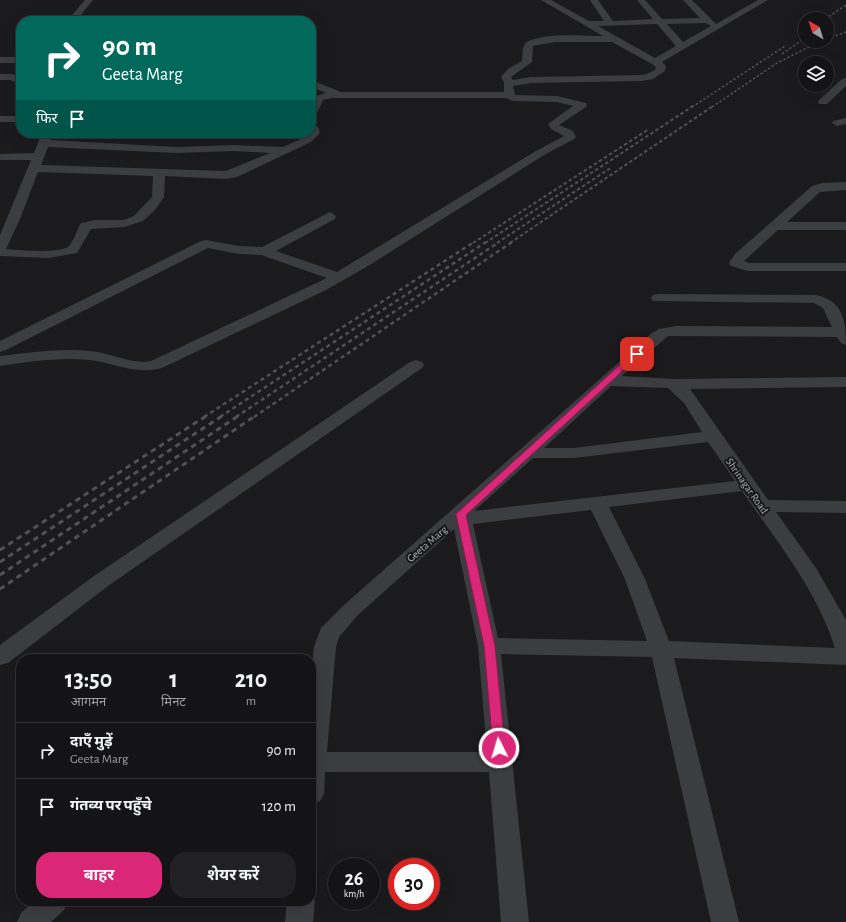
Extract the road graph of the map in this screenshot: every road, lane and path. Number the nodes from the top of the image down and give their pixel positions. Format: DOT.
graph roads {
  1 [pos="89,0"];
  2 [pos="545,0"];
  3 [pos="594,0"];
  4 [pos="641,0"];
  5 [pos="687,0"];
  6 [pos="764,0"];
  7 [pos="75,16"];
  8 [pos="707,20"];
  9 [pos="660,22"];
  10 [pos="610,23"];
  11 [pos="587,24"];
  12 [pos="715,28"];
  13 [pos="617,39"];
  14 [pos="682,47"];
  15 [pos="0,60"];
  16 [pos="16,60"];
  17 [pos="655,62"];
  18 [pos="0,77"];
  19 [pos="16,79"];
  20 [pos="846,81"];
  21 [pos="316,85"];
  22 [pos="510,89"];
  23 [pos="337,94"];
  24 [pos="823,102"];
  25 [pos="316,105"];
  26 [pos="0,119"];
  27 [pos="16,119"];
  28 [pos="46,138"];
  29 [pos="308,138"];
  30 [pos="286,150"];
  31 [pos="38,156"];
  32 [pos="0,157"];
  33 [pos="34,168"];
  34 [pos="160,173"];
  35 [pos="846,186"];
  36 [pos="330,216"];
  37 [pos="774,226"];
  38 [pos="846,226"];
  39 [pos="0,247"];
  40 [pos="265,251"];
  41 [pos="0,252"];
  42 [pos="846,267"];
  43 [pos="339,277"];
  44 [pos="658,298"];
  45 [pos="845,335"];
  46 [pos="0,347"];
  47 [pos="0,361"];
  48 [pos="416,365"];
  49 [pos="608,382"];
  50 [pos="846,382"];
  51 [pos="674,384"];
  52 [pos="712,436"];
  53 [pos="528,453"];
  54 [pos="746,485"];
  55 [pos="597,502"];
  56 [pos="761,506"];
  57 [pos="846,507"];
  58 [pos="461,517"];
  59 [pos="489,646"];
  60 [pos="661,649"];
  61 [pos="846,649"];
  62 [pos="0,657"];
  63 [pos="846,657"];
  64 [pos="316,731"];
  65 [pos="316,762"];
  66 [pos="500,762"];
  67 [pos="49,906"];
  68 [pos="301,906"];
  69 [pos="31,922"];
  70 [pos="299,922"];
  71 [pos="515,922"];
  72 [pos="725,922"];
  1 -- 7 [label="street"];
  2 -- 11 [label="street"];
  3 -- 10 [label="street"];
  4 -- 9 [label="street"];
  5 -- 8 [label="street"];
  6 -- 12 [label="street"];
  8 -- 9 [label="street"];
  8 -- 12 [label="street"];
  9 -- 10 [label="street"];
  9 -- 14 [label="street"];
  10 -- 11 [label="street"];
  11 -- 13 [label="street"];
  12 -- 14 [label="street"];
  13 -- 17 [label="street"];
  13 -- 22 [label="street"];
  14 -- 17 [label="street"];
  15 -- 16 [label="street"];
  17 -- 22 [label="street"];
  18 -- 19 [label="street"];
  20 -- 24 [label="street"];
  21 -- 23 [label="street"];
  22 -- 23 [label="street"];
  22 -- 43 [label="street"];
  23 -- 25 [label="street"];
  26 -- 27 [label="street"];
  28 -- 30 [label="street"];
  28 -- 31 [label="street"];
  29 -- 30 [label="street"];
  30 -- 34 [label="street"];
  31 -- 32 [label="street"];
  31 -- 33 [label="street"];
  33 -- 34 [label="street"];
  33 -- 39 [label="street"];
  34 -- 41 [label="street"];
  35 -- 37 [label="street"];
  36 -- 40 [label="street"];
  37 -- 38 [label="street"];
  37 -- 42 [label="street"];
  40 -- 43 [label="street"];
  40 -- 46 [label="street"];
  43 -- 47 [label="street"];
  44 -- 45 [label="street"];
  45 -- 49 [label="street, Geeta Marg"];
  48 -- 62 [label="street"];
  49 -- 51 [label="street"];
  49 -- 53 [label="street, Geeta Marg"];
  50 -- 51 [label="street"];
  51 -- 52 [label="street, Shrinagar Road"];
  52 -- 53 [label="street"];
  52 -- 54 [label="street, Shrinagar Road"];
  53 -- 58 [label="street, Geeta Marg"];
  54 -- 55 [label="street"];
  54 -- 56 [label="street, Shrinagar Road"];
  55 -- 58 [label="street"];
  55 -- 60 [label="street"];
  56 -- 57 [label="street"];
  56 -- 61 [label="street, Shrinagar Road"];
  58 -- 59 [label="street"];
  58 -- 64 [label="street, Geeta Marg"];
  59 -- 60 [label="street"];
  59 -- 66 [label="street"];
  60 -- 63 [label="street"];
  60 -- 72 [label="street"];
  65 -- 66 [label="street"];
  66 -- 71 [label="street"];
  67 -- 69 [label="street"];
  68 -- 70 [label="street"];
}
